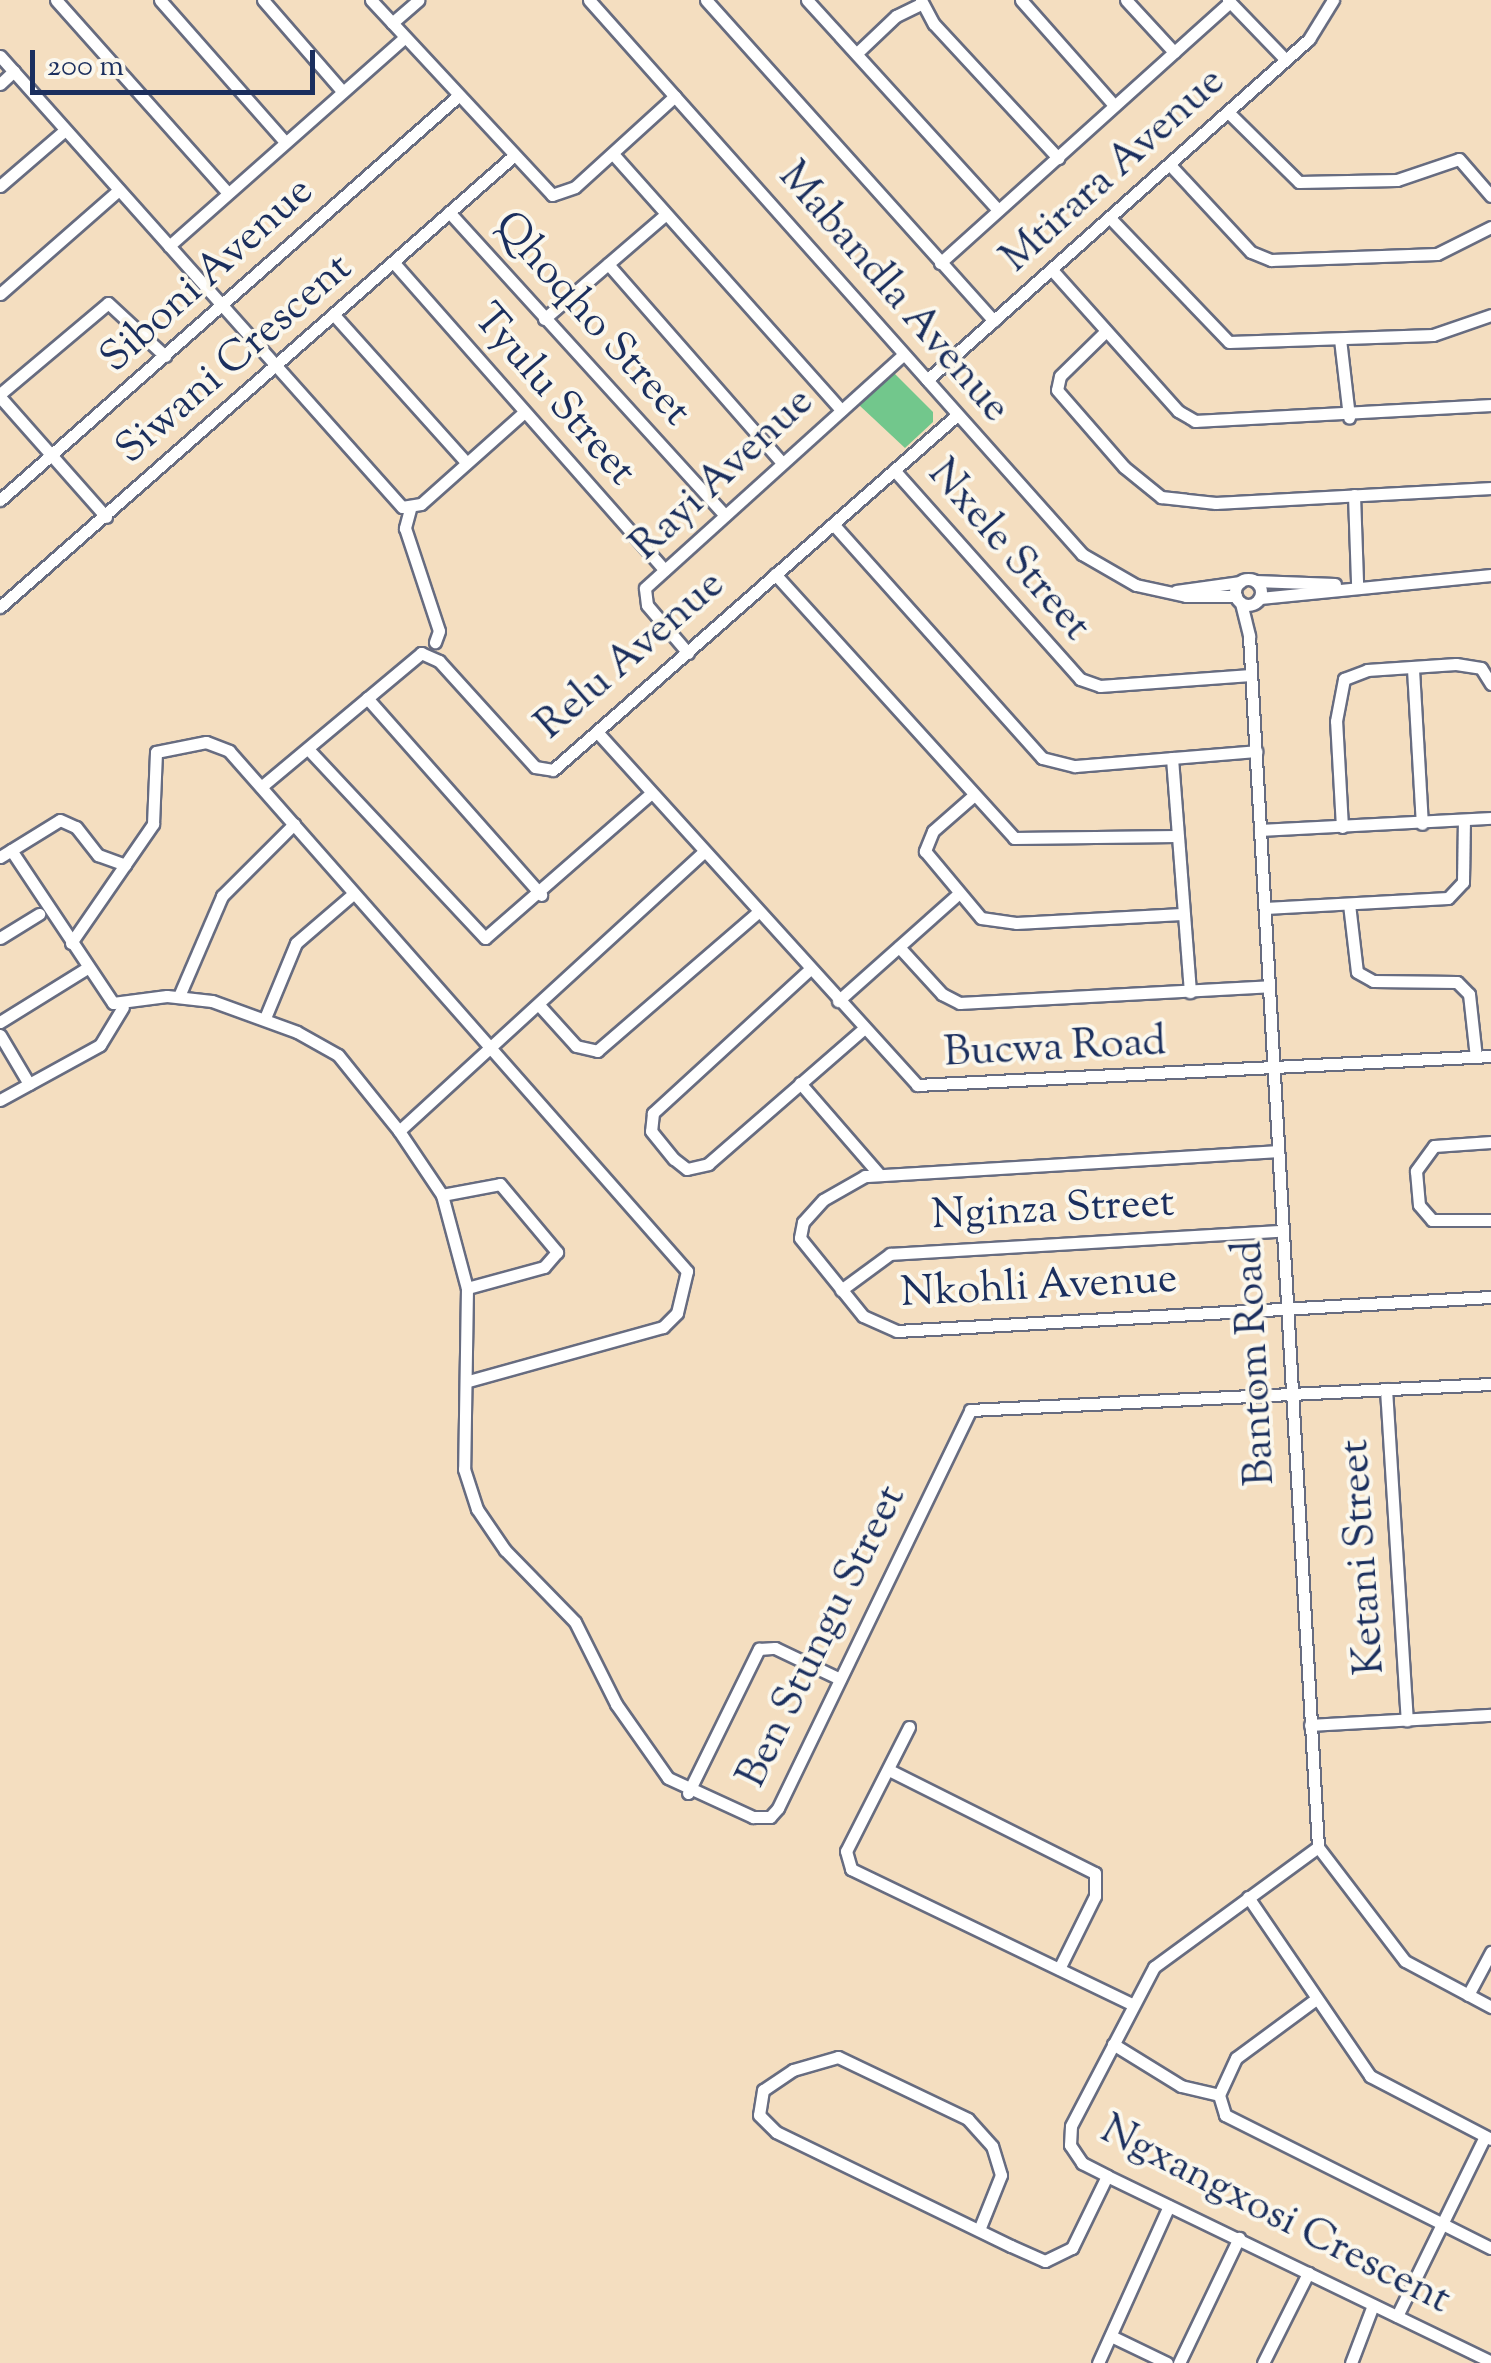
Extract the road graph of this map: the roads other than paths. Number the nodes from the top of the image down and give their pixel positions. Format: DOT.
graph roads {
  1 [pos="56,0"];
  2 [pos="160,0"];
  3 [pos="262,0"];
  4 [pos="372,0"];
  5 [pos="418,0"];
  6 [pos="589,0"];
  7 [pos="706,0"];
  8 [pos="807,0"];
  9 [pos="1021,0"];
  10 [pos="1126,0"];
  11 [pos="1333,0"];
  12 [pos="1228,1"];
  13 [pos="921,2"];
  14 [pos="392,23"];
  15 [pos="404,38"];
  16 [pos="1174,52"];
  17 [pos="857,53"];
  18 [pos="0,56"];
  19 [pos="1286,60"];
  20 [pos="14,72"];
  21 [pos="0,84"];
  22 [pos="342,91"];
  23 [pos="457,96"];
  24 [pos="676,96"];
  25 [pos="1114,105"];
  26 [pos="1229,113"];
  27 [pos="65,130"];
  28 [pos="284,142"];
  29 [pos="612,154"];
  30 [pos="511,158"];
  31 [pos="1058,158"];
  32 [pos="1170,166"];
  33 [pos="0,186"];
  34 [pos="118,190"];
  35 [pos="227,192"];
  36 [pos="1491,196"];
  37 [pos="998,210"];
  38 [pos="449,212"];
  39 [pos="665,215"];
  40 [pos="1111,220"];
  41 [pos="1491,227"];
  42 [pos="168,246"];
  43 [pos="394,263"];
  44 [pos="940,263"];
  45 [pos="608,264"];
  46 [pos="1052,270"];
  47 [pos="0,294"];
  48 [pos="221,308"];
  49 [pos="334,315"];
  50 [pos="1491,315"];
  51 [pos="544,319"];
  52 [pos="994,321"];
  53 [pos="1106,331"];
  54 [pos="1340,339"];
  55 [pos="903,354"];
  56 [pos="165,356"];
  57 [pos="276,366"];
  58 [pos="927,380"];
  59 [pos="0,396"];
  60 [pos="1491,405"];
  61 [pos="841,410"];
  62 [pos="523,413"];
  63 [pos="957,416"];
  64 [pos="1349,417"];
  65 [pos="54,459"];
  66 [pos="466,462"];
  67 [pos="782,463"];
  68 [pos="894,470"];
  69 [pos="1491,488"];
  70 [pos="1354,494"];
  71 [pos="0,500"];
  72 [pos="410,509"];
  73 [pos="725,515"];
  74 [pos="106,516"];
  75 [pos="833,524"];
  76 [pos="666,570"];
  77 [pos="775,574"];
  78 [pos="1491,575"];
  79 [pos="1255,581"];
  80 [pos="1240,582"];
  81 [pos="1352,584"];
  82 [pos="1172,592"];
  83 [pos="1238,600"];
  84 [pos="1258,600"];
  85 [pos="0,607"];
  86 [pos="1249,636"];
  87 [pos="436,642"];
  88 [pos="688,653"];
  89 [pos="1413,669"];
  90 [pos="1252,675"];
  91 [pos="1491,684"];
  92 [pos="368,698"];
  93 [pos="599,734"];
  94 [pos="308,749"];
  95 [pos="1256,751"];
  96 [pos="1172,758"];
  97 [pos="261,787"];
  98 [pos="650,794"];
  99 [pos="973,796"];
  100 [pos="1491,818"];
  101 [pos="1464,820"];
  102 [pos="294,824"];
  103 [pos="1422,824"];
  104 [pos="1342,827"];
  105 [pos="1260,830"];
  106 [pos="1176,836"];
  107 [pos="702,853"];
  108 [pos="5,854"];
  109 [pos="125,865"];
  110 [pos="353,894"];
  111 [pos="541,895"];
  112 [pos="956,896"];
  113 [pos="1349,904"];
  114 [pos="1265,908"];
  115 [pos="758,912"];
  116 [pos="38,914"];
  117 [pos="1182,914"];
  118 [pos="0,938"];
  119 [pos="71,943"];
  120 [pos="899,947"];
  121 [pos="87,968"];
  122 [pos="809,970"];
  123 [pos="1269,986"];
  124 [pos="1190,992"];
  125 [pos="179,996"];
  126 [pos="838,1001"];
  127 [pos="538,1006"];
  128 [pos="124,1007"];
  129 [pos="265,1018"];
  130 [pos="0,1022"];
  131 [pos="862,1030"];
  132 [pos="0,1035"];
  133 [pos="490,1048"];
  134 [pos="1476,1056"];
  135 [pos="1491,1056"];
  136 [pos="1274,1070"];
  137 [pos="800,1083"];
  138 [pos="29,1084"];
  139 [pos="0,1100"];
  140 [pos="399,1131"];
  141 [pos="1491,1142"];
  142 [pos="1278,1152"];
  143 [pos="878,1174"];
  144 [pos="442,1195"];
  145 [pos="1491,1220"];
  146 [pos="1282,1231"];
  147 [pos="467,1288"];
  148 [pos="841,1290"];
  149 [pos="1491,1297"];
  150 [pos="1286,1308"];
  151 [pos="468,1381"];
  152 [pos="1491,1384"];
  153 [pos="1386,1389"];
  154 [pos="1290,1394"];
  155 [pos="840,1679"];
  156 [pos="1491,1715"];
  157 [pos="1407,1720"];
  158 [pos="1310,1725"];
  159 [pos="909,1726"];
  160 [pos="889,1770"];
  161 [pos="688,1792"];
  162 [pos="1318,1848"];
  163 [pos="1248,1897"];
  164 [pos="1491,1952"];
  165 [pos="1058,1969"];
  166 [pos="1468,1995"];
  167 [pos="1316,1999"];
  168 [pos="1132,2004"];
  169 [pos="1491,2006"];
  170 [pos="1113,2044"];
  171 [pos="1219,2096"];
  172 [pos="1488,2138"];
  173 [pos="1108,2176"];
  174 [pos="1169,2206"];
  175 [pos="1442,2223"];
  176 [pos="980,2230"];
  177 [pos="1239,2238"];
  178 [pos="1491,2248"];
  179 [pos="1308,2273"];
  180 [pos="1373,2306"];
  181 [pos="1396,2316"];
  182 [pos="1111,2336"];
  183 [pos="1491,2362"];
  184 [pos="1098,2363"];
  185 [pos="1166,2363"];
  186 [pos="1179,2363"];
  187 [pos="1264,2363"];
  188 [pos="1351,2363"];
  1 -- 35 [label="street"];
  2 -- 28 [label="street"];
  3 -- 22 [label="street"];
  4 -- 14 [label="street"];
  5 -- 14 [label="street"];
  6 -- 24 [label="street, Mabandla Avenue"];
  7 -- 44 [label="street"];
  8 -- 17 [label="street"];
  9 -- 25 [label="street"];
  10 -- 16 [label="street"];
  11 -- 19 [label="street, Mtirara Avenue"];
  12 -- 16 [label="street"];
  12 -- 19 [label="street"];
  13 -- 17 [label="street"];
  13 -- 31 [label="street"];
  14 -- 15 [label="street"];
  15 -- 22 [label="street"];
  15 -- 23 [label="street"];
  16 -- 25 [label="street"];
  17 -- 37 [label="street"];
  18 -- 20 [label="street"];
  19 -- 26 [label="street, Mtirara Avenue"];
  20 -- 21 [label="street"];
  20 -- 27 [label="street"];
  22 -- 28 [label="street"];
  23 -- 30 [label="street"];
  23 -- 48 [label="street, Siboni Avenue"];
  24 -- 29 [label="street"];
  24 -- 55 [label="street, Mabandla Avenue"];
  25 -- 31 [label="street"];
  26 -- 32 [label="street, Mtirara Avenue"];
  26 -- 36 [label="street"];
  27 -- 33 [label="street"];
  27 -- 34 [label="street"];
  28 -- 35 [label="street"];
  29 -- 30 [label="street"];
  29 -- 39 [label="street"];
  30 -- 38 [label="street, Siwani Crescent"];
  31 -- 37 [label="street"];
  32 -- 40 [label="street, Mtirara Avenue"];
  32 -- 41 [label="street"];
  34 -- 42 [label="street"];
  34 -- 47 [label="street"];
  35 -- 42 [label="street"];
  37 -- 44 [label="street"];
  38 -- 43 [label="street, Siwani Crescent"];
  38 -- 51 [label="street, Qhoqho Street"];
  39 -- 45 [label="street"];
  39 -- 61 [label="street"];
  40 -- 46 [label="street, Mtirara Avenue"];
  40 -- 54 [label="street"];
  42 -- 48 [label="street"];
  43 -- 49 [label="street, Siwani Crescent"];
  43 -- 62 [label="street, Tyulu Street"];
  44 -- 52 [label="street"];
  45 -- 51 [label="street"];
  45 -- 67 [label="street"];
  46 -- 52 [label="street, Mtirara Avenue"];
  46 -- 53 [label="street"];
  48 -- 56 [label="street, Siboni Avenue"];
  48 -- 57 [label="street"];
  49 -- 57 [label="street, Siwani Crescent"];
  49 -- 66 [label="street"];
  50 -- 54 [label="street"];
  51 -- 73 [label="street, Qhoqho Street"];
  52 -- 58 [label="street, Mtirara Avenue"];
  53 -- 64 [label="street"];
  53 -- 70 [label="street"];
  54 -- 64 [label="street"];
  55 -- 58 [label="street, Mabandla Avenue"];
  55 -- 61 [label="street, Rayi Avenue"];
  56 -- 59 [label="street"];
  56 -- 65 [label="street, Siboni Avenue"];
  57 -- 72 [label="street"];
  57 -- 74 [label="street, Siwani Crescent"];
  58 -- 63 [label="street, Mabandla Avenue"];
  59 -- 65 [label="street"];
  60 -- 64 [label="street"];
  61 -- 67 [label="street, Rayi Avenue"];
  62 -- 66 [label="street"];
  62 -- 76 [label="street, Tyulu Street"];
  63 -- 68 [label="street, Relu Avenue"];
  63 -- 82 [label="street, Mabandla Avenue"];
  65 -- 71 [label="street, Siboni Avenue"];
  65 -- 74 [label="street"];
  66 -- 72 [label="street"];
  67 -- 73 [label="street, Rayi Avenue"];
  68 -- 75 [label="street, Relu Avenue"];
  68 -- 90 [label="street, Nxele Street"];
  69 -- 70 [label="street"];
  70 -- 81 [label="street"];
  72 -- 87 [label="street"];
  73 -- 76 [label="street, Rayi Avenue"];
  74 -- 85 [label="street, Siwani Crescent"];
  75 -- 77 [label="street, Relu Avenue"];
  75 -- 96 [label="street"];
  76 -- 88 [label="street, Rayi Avenue"];
  77 -- 88 [label="street, Relu Avenue"];
  77 -- 99 [label="street"];
  78 -- 81 [label="street"];
  79 -- 80 [label="street, Mabandla Avenue"];
  79 -- 81 [label="street"];
  79 -- 84 [label="street"];
  80 -- 82 [label="street, Mabandla Avenue"];
  80 -- 83 [label="street"];
  81 -- 84 [label="street"];
  82 -- 83 [label="street, Mabandla Avenue"];
  83 -- 84 [label="street, Mabandla Avenue"];
  83 -- 86 [label="street, Bantom Road"];
  84 -- 86 [label="street, Bantom Road"];
  86 -- 90 [label="street, Bantom Road"];
  88 -- 93 [label="street, Relu Avenue"];
  89 -- 91 [label="street"];
  89 -- 103 [label="street"];
  89 -- 104 [label="street"];
  90 -- 95 [label="street, Bantom Road"];
  92 -- 93 [label="street, Relu Avenue"];
  92 -- 94 [label="street, Relu Avenue"];
  92 -- 111 [label="street"];
  93 -- 98 [label="street, Bucwa Road"];
  94 -- 97 [label="street, Relu Avenue"];
  94 -- 111 [label="street"];
  95 -- 96 [label="street"];
  95 -- 105 [label="street, Bantom Road"];
  96 -- 106 [label="street"];
  97 -- 102 [label="street"];
  97 -- 109 [label="street"];
  98 -- 107 [label="street, Bucwa Road"];
  98 -- 111 [label="street"];
  99 -- 106 [label="street"];
  99 -- 112 [label="street"];
  100 -- 101 [label="street"];
  101 -- 103 [label="street"];
  101 -- 113 [label="street"];
  102 -- 110 [label="street"];
  102 -- 125 [label="street"];
  103 -- 104 [label="street"];
  104 -- 105 [label="street"];
  105 -- 114 [label="street, Bantom Road"];
  106 -- 117 [label="street"];
  107 -- 115 [label="street, Bucwa Road"];
  107 -- 127 [label="street"];
  108 -- 109 [label="street"];
  108 -- 119 [label="street"];
  109 -- 119 [label="street"];
  110 -- 129 [label="street"];
  110 -- 133 [label="street"];
  112 -- 117 [label="street"];
  112 -- 120 [label="street"];
  113 -- 114 [label="street"];
  113 -- 134 [label="street"];
  114 -- 123 [label="street, Bantom Road"];
  115 -- 122 [label="street, Bucwa Road"];
  115 -- 127 [label="street"];
  116 -- 118 [label="street"];
  117 -- 124 [label="street"];
  119 -- 121 [label="street"];
  120 -- 124 [label="street"];
  120 -- 126 [label="street"];
  121 -- 128 [label="street"];
  121 -- 130 [label="street"];
  122 -- 126 [label="street, Bucwa Road"];
  122 -- 137 [label="street"];
  123 -- 124 [label="street"];
  123 -- 136 [label="street, Bantom Road"];
  125 -- 128 [label="street, Ben Stungu Street"];
  125 -- 129 [label="street, Ben Stungu Street"];
  126 -- 131 [label="street, Bucwa Road"];
  127 -- 133 [label="street"];
  128 -- 138 [label="street"];
  129 -- 140 [label="street, Ben Stungu Street"];
  131 -- 136 [label="street, Bucwa Road"];
  131 -- 137 [label="street"];
  132 -- 138 [label="street"];
  133 -- 140 [label="street"];
  133 -- 151 [label="street"];
  134 -- 135 [label="street, Bucwa Road"];
  134 -- 136 [label="street, Bucwa Road"];
  136 -- 142 [label="street, Bantom Road"];
  137 -- 143 [label="street"];
  138 -- 139 [label="street"];
  140 -- 144 [label="street, Ben Stungu Street"];
  141 -- 145 [label="street"];
  142 -- 143 [label="street"];
  142 -- 146 [label="street, Bantom Road"];
  143 -- 148 [label="street, Nkohli Avenue"];
  144 -- 147 [label="street, Ben Stungu Street"];
  144 -- 147 [label="street"];
  146 -- 148 [label="street, Nginza Street"];
  146 -- 150 [label="street, Bantom Road"];
  147 -- 151 [label="street, Ben Stungu Street"];
  148 -- 150 [label="street, Nkohli Avenue"];
  149 -- 150 [label="street, Nkohli Avenue"];
  150 -- 154 [label="street, Bantom Road"];
  151 -- 161 [label="street, Ben Stungu Street"];
  152 -- 153 [label="street"];
  153 -- 154 [label="street"];
  153 -- 157 [label="street, Ketani Street"];
  154 -- 155 [label="street, Ben Stungu Street"];
  154 -- 158 [label="street, Bantom Road"];
  155 -- 161 [label="street, Ben Stungu Street"];
  155 -- 161 [label="street"];
  156 -- 157 [label="street"];
  157 -- 158 [label="street"];
  158 -- 162 [label="street, Bantom Road"];
  159 -- 160 [label="street"];
  160 -- 165 [label="street"];
  160 -- 165 [label="street"];
  162 -- 163 [label="street, Ngxangxosi Crescent"];
  162 -- 166 [label="street"];
  163 -- 167 [label="street"];
  163 -- 168 [label="street, Ngxangxosi Crescent"];
  164 -- 166 [label="street"];
  165 -- 168 [label="street"];
  166 -- 169 [label="street"];
  167 -- 171 [label="street"];
  167 -- 172 [label="street"];
  168 -- 170 [label="street, Ngxangxosi Crescent"];
  170 -- 171 [label="street"];
  170 -- 173 [label="street, Ngxangxosi Crescent"];
  171 -- 175 [label="street"];
  172 -- 175 [label="street"];
  173 -- 174 [label="street, Ngxangxosi Crescent"];
  173 -- 176 [label="street"];
  174 -- 177 [label="street, Ngxangxosi Crescent"];
  174 -- 182 [label="street"];
  175 -- 178 [label="street"];
  175 -- 181 [label="street"];
  176 -- 176 [label="street"];
  177 -- 179 [label="street, Ngxangxosi Crescent"];
  177 -- 186 [label="street"];
  179 -- 180 [label="street, Ngxangxosi Crescent"];
  179 -- 187 [label="street"];
  180 -- 181 [label="street, Ngxangxosi Crescent"];
  180 -- 188 [label="street"];
  181 -- 183 [label="street, Ngxangxosi Crescent"];
  182 -- 184 [label="street"];
  182 -- 185 [label="street"];
}
